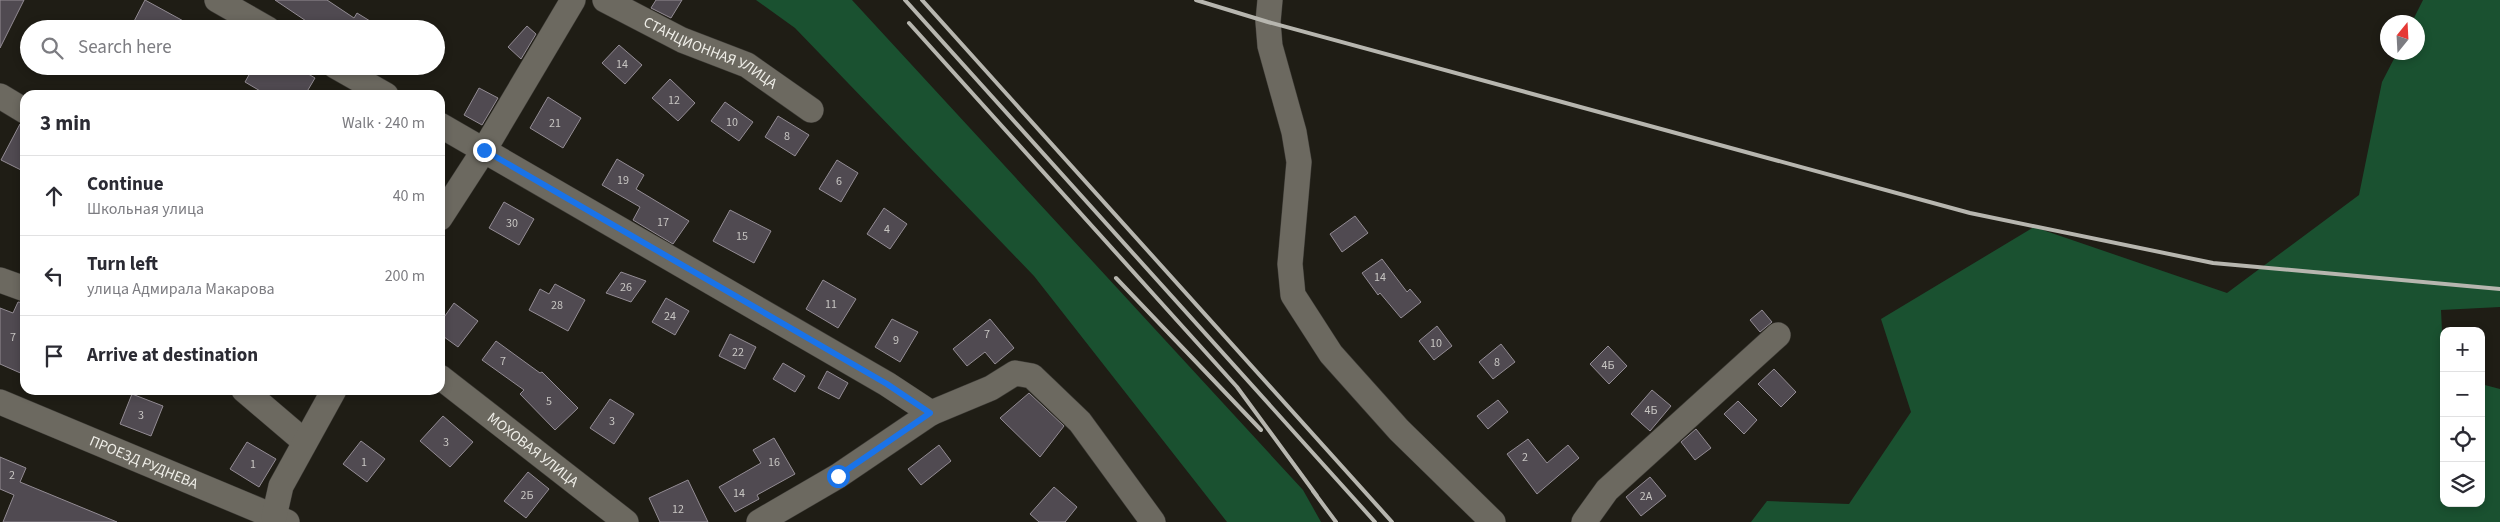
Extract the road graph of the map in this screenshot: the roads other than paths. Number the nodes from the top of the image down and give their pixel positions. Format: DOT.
graph roads {
  1 [pos="217,0"];
  2 [pos="573,0"];
  3 [pos="605,0"];
  4 [pos="1270,0"];
  5 [pos="252,20"];
  6 [pos="351,75"];
  7 [pos="377,90"];
  8 [pos="0,96"];
  9 [pos="20,108"];
  10 [pos="811,110"];
  11 [pos="445,128"];
  12 [pos="484,150"];
  13 [pos="445,210"];
  14 [pos="0,280"];
  15 [pos="20,287"];
  16 [pos="1778,335"];
  17 [pos="445,381"];
  18 [pos="250,395"];
  19 [pos="331,395"];
  20 [pos="0,402"];
  21 [pos="930,413"];
  22 [pos="305,442"];
  23 [pos="281,519"];
  24 [pos="626,522"];
  25 [pos="759,522"];
  26 [pos="1153,522"];
  27 [pos="1493,522"];
  28 [pos="1584,522"];
  1 -- 5 [label="street"];
  2 -- 12 [label="street"];
  3 -- 10 [label="street, СТАНЦИОННАЯ УЛИЦА"];
  4 -- 27 [label="street"];
  6 -- 7 [label="street"];
  8 -- 9 [label="street"];
  11 -- 12 [label="street"];
  12 -- 13 [label="street"];
  12 -- 21 [label="street"];
  14 -- 15 [label="street"];
  16 -- 28 [label="street"];
  17 -- 24 [label="street, МОХОВАЯ УЛИЦА"];
  18 -- 22 [label="street"];
  19 -- 22 [label="street"];
  20 -- 23 [label="street, ПРОЕЗД РУДНЕВА"];
  21 -- 25 [label="street"];
  21 -- 26 [label="street"];
  22 -- 23 [label="street"];
}
